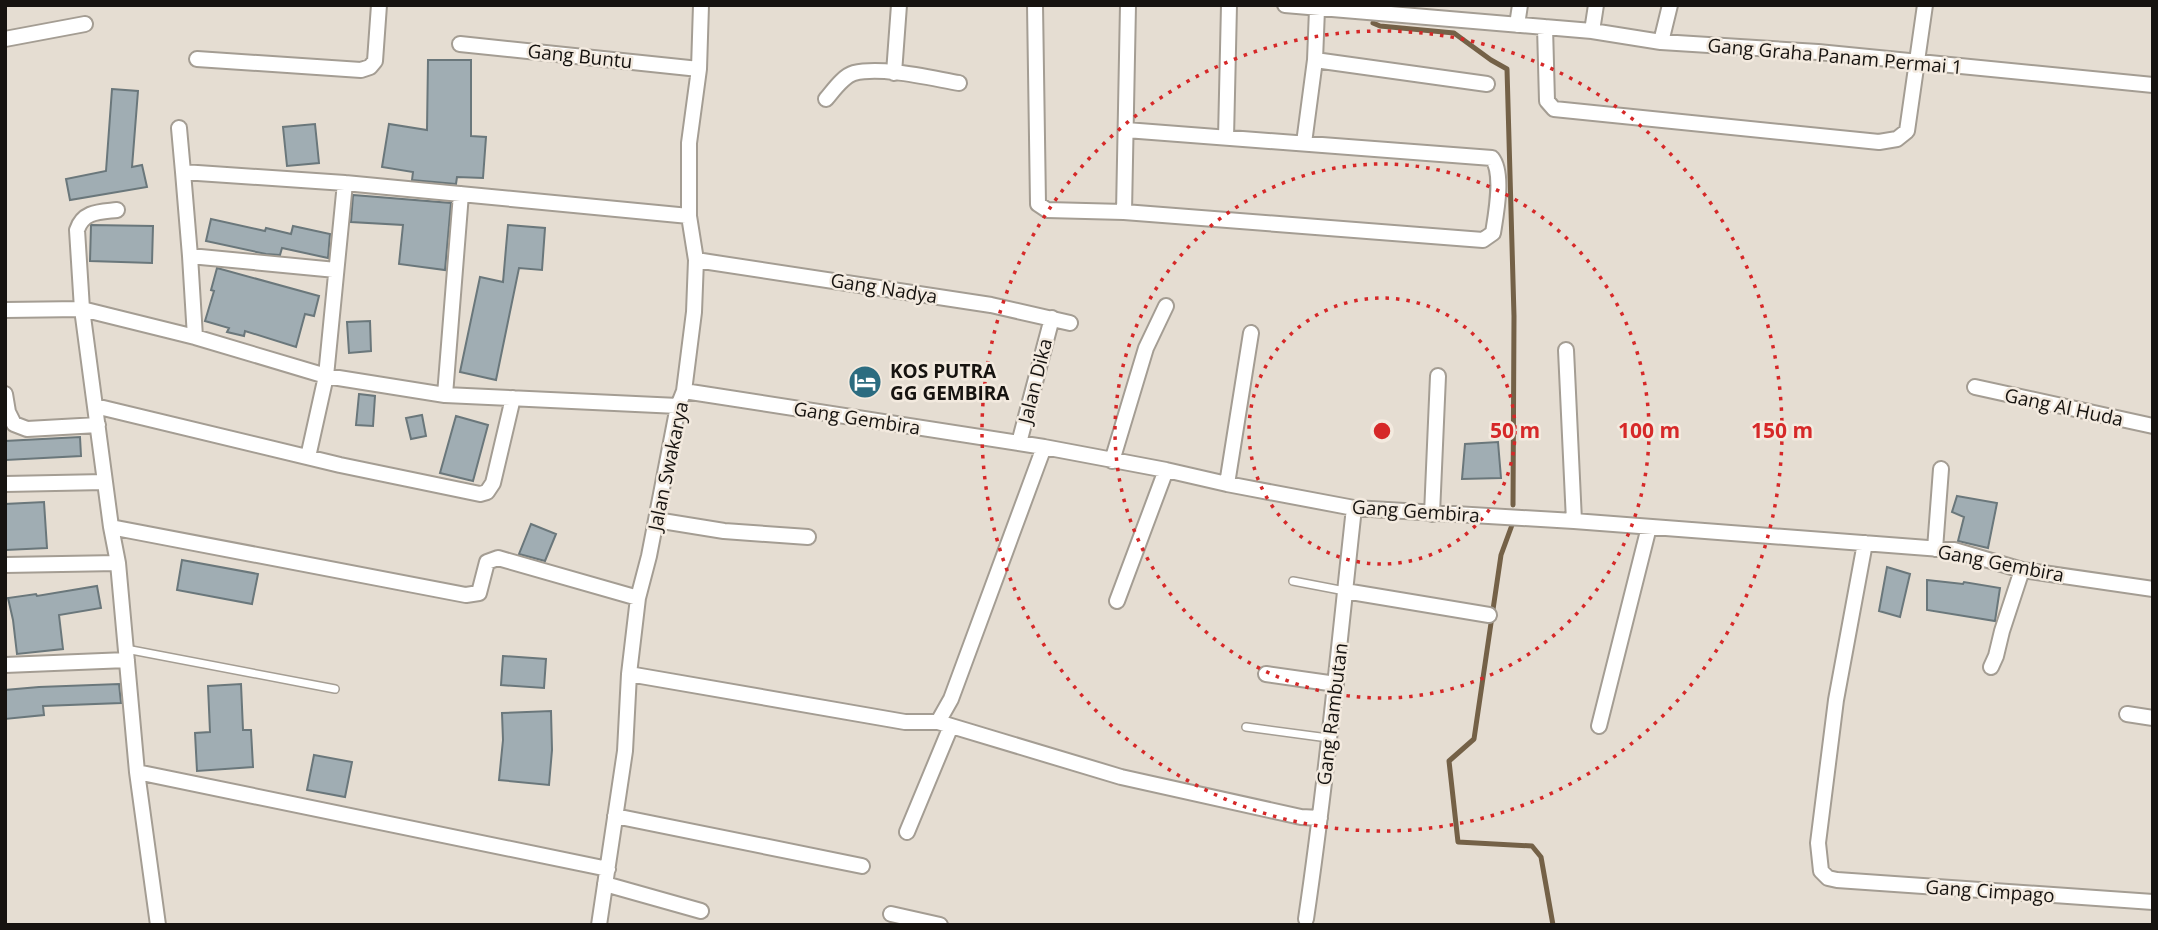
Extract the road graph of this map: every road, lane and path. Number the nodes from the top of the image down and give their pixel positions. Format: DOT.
graph roads {
  1 [pos="379,5"];
  2 [pos="701,5"];
  3 [pos="899,5"];
  4 [pos="1035,5"];
  5 [pos="1128,5"];
  6 [pos="1229,5"];
  7 [pos="1285,5"];
  8 [pos="1520,5"];
  9 [pos="1596,5"];
  10 [pos="1670,5"];
  11 [pos="1926,5"];
  12 [pos="1317,9"];
  13 [pos="85,24"];
  14 [pos="1517,25"];
  15 [pos="1545,27"];
  16 [pos="1592,31"];
  17 [pos="5,39"];
  18 [pos="1661,42"];
  19 [pos="460,44"];
  20 [pos="197,59"];
  21 [pos="1315,60"];
  22 [pos="1917,62"];
  23 [pos="699,69"];
  24 [pos="894,72"];
  25 [pos="959,83"];
  26 [pos="1487,84"];
  27 [pos="2153,85"];
  28 [pos="826,99"];
  29 [pos="179,128"];
  30 [pos="1126,130"];
  31 [pos="1226,138"];
  32 [pos="1304,143"];
  33 [pos="183,172"];
  34 [pos="345,183"];
  35 [pos="461,194"];
  36 [pos="117,210"];
  37 [pos="1124,212"];
  38 [pos="689,216"];
  39 [pos="190,256"];
  40 [pos="696,260"];
  41 [pos="337,270"];
  42 [pos="1166,306"];
  43 [pos="82,309"];
  44 [pos="5,310"];
  45 [pos="1052,318"];
  46 [pos="1070,323"];
  47 [pos="1251,333"];
  48 [pos="195,337"];
  49 [pos="1566,350"];
  50 [pos="326,376"];
  51 [pos="1438,376"];
  52 [pos="1975,387"];
  53 [pos="684,391"];
  54 [pos="5,394"];
  55 [pos="445,395"];
  56 [pos="513,398"];
  57 [pos="95,406"];
  58 [pos="678,406"];
  59 [pos="98,425"];
  60 [pos="2153,426"];
  61 [pos="1019,443"];
  62 [pos="1044,447"];
  63 [pos="308,457"];
  64 [pos="1112,461"];
  65 [pos="1941,469"];
  66 [pos="1166,470"];
  67 [pos="105,482"];
  68 [pos="5,484"];
  69 [pos="1227,484"];
  70 [pos="1354,508"];
  71 [pos="1432,514"];
  72 [pos="656,520"];
  73 [pos="1574,521"];
  74 [pos="111,527"];
  75 [pos="1649,527"];
  76 [pos="808,537"];
  77 [pos="1865,543"];
  78 [pos="1935,549"];
  79 [pos="118,563"];
  80 [pos="5,565"];
  81 [pos="2022,570"];
  82 [pos="1293,581"];
  83 [pos="2153,589"];
  84 [pos="1345,591"];
  85 [pos="638,598"];
  86 [pos="1118,601"];
  87 [pos="1489,615"];
  88 [pos="126,654"];
  89 [pos="5,665"];
  90 [pos="1991,667"];
  91 [pos="629,674"];
  92 [pos="1266,674"];
  93 [pos="1336,684"];
  94 [pos="335,689"];
  95 [pos="2127,714"];
  96 [pos="2153,718"];
  97 [pos="945,724"];
  98 [pos="1599,726"];
  99 [pos="1246,727"];
  100 [pos="1329,738"];
  101 [pos="137,772"];
  102 [pos="615,816"];
  103 [pos="1320,818"];
  104 [pos="907,832"];
  105 [pos="862,866"];
  106 [pos="607,876"];
  107 [pos="2153,902"];
  108 [pos="701,911"];
  109 [pos="891,914"];
  110 [pos="1306,919"];
  111 [pos="158,925"];
  112 [pos="599,925"];
  113 [pos="940,925"];
  1 -- 20 [label="street"];
  2 -- 23 [label="street, Jalan Swakarya"];
  3 -- 24 [label="street"];
  4 -- 37 [label="street"];
  5 -- 30 [label="street"];
  6 -- 31 [label="street"];
  7 -- 12 [label="street, Gang Graha Panam Permai 1"];
  8 -- 14 [label="street"];
  9 -- 16 [label="street"];
  10 -- 18 [label="street"];
  11 -- 22 [label="street"];
  12 -- 14 [label="street, Gang Graha Panam Permai 1"];
  12 -- 21 [label="street"];
  13 -- 17 [label="street"];
  14 -- 15 [label="street, Gang Graha Panam Permai 1"];
  15 -- 16 [label="street, Gang Graha Panam Permai 1"];
  15 -- 22 [label="street"];
  16 -- 18 [label="street, Gang Graha Panam Permai 1"];
  18 -- 22 [label="street, Gang Graha Panam Permai 1"];
  19 -- 23 [label="street, Gang Buntu"];
  21 -- 26 [label="street"];
  21 -- 32 [label="street"];
  22 -- 27 [label="street, Gang Graha Panam Permai 1"];
  23 -- 38 [label="street, Jalan Swakarya"];
  24 -- 25 [label="street"];
  24 -- 28 [label="street"];
  29 -- 33 [label="street"];
  30 -- 31 [label="street"];
  30 -- 37 [label="street"];
  31 -- 32 [label="street"];
  32 -- 37 [label="street"];
  33 -- 34 [label="street"];
  33 -- 39 [label="street"];
  34 -- 35 [label="street"];
  34 -- 41 [label="street"];
  35 -- 38 [label="street"];
  35 -- 55 [label="street"];
  36 -- 43 [label="street"];
  38 -- 40 [label="street, Jalan Swakarya"];
  39 -- 41 [label="street"];
  39 -- 48 [label="street"];
  40 -- 45 [label="street, Gang Nadya"];
  40 -- 53 [label="street, Jalan Swakarya"];
  41 -- 50 [label="street"];
  42 -- 64 [label="street"];
  43 -- 44 [label="street"];
  43 -- 48 [label="street"];
  43 -- 57 [label="street"];
  45 -- 46 [label="street, Gang Nadya"];
  45 -- 61 [label="street, Jalan Dika"];
  47 -- 69 [label="street"];
  48 -- 50 [label="street"];
  49 -- 73 [label="street"];
  50 -- 55 [label="street"];
  50 -- 63 [label="street"];
  51 -- 71 [label="street"];
  52 -- 60 [label="street, Gang Al Huda"];
  53 -- 58 [label="street, Jalan Swakarya"];
  53 -- 61 [label="street, Gang Gembira"];
  54 -- 59 [label="street"];
  55 -- 56 [label="street"];
  56 -- 58 [label="street"];
  56 -- 63 [label="street"];
  57 -- 59 [label="street"];
  57 -- 63 [label="street"];
  58 -- 72 [label="street, Jalan Swakarya"];
  59 -- 67 [label="street"];
  61 -- 62 [label="street, Gang Gembira"];
  62 -- 64 [label="street, Gang Gembira"];
  62 -- 97 [label="street"];
  64 -- 66 [label="street, Gang Gembira"];
  65 -- 78 [label="street"];
  66 -- 69 [label="street, Gang Gembira"];
  66 -- 86 [label="street"];
  67 -- 68 [label="street"];
  67 -- 74 [label="street"];
  69 -- 70 [label="street, Gang Gembira"];
  70 -- 71 [label="street, Gang Gembira"];
  70 -- 84 [label="street, Gang Rambutan"];
  71 -- 73 [label="street, Gang Gembira"];
  72 -- 76 [label="street"];
  72 -- 85 [label="street, Jalan Swakarya"];
  73 -- 75 [label="street, Gang Gembira"];
  74 -- 79 [label="street"];
  74 -- 85 [label="street"];
  75 -- 77 [label="street, Gang Gembira"];
  75 -- 98 [label="street"];
  77 -- 78 [label="street, Gang Gembira"];
  77 -- 107 [label="street, Gang Cimpago"];
  78 -- 81 [label="street, Gang Gembira"];
  79 -- 80 [label="street"];
  79 -- 88 [label="street"];
  81 -- 83 [label="street, Gang Gembira"];
  81 -- 90 [label="street"];
  82 -- 84 [label="lane"];
  84 -- 87 [label="street"];
  84 -- 93 [label="street, Gang Rambutan"];
  85 -- 91 [label="street, Jalan Swakarya"];
  88 -- 89 [label="street"];
  88 -- 94 [label="lane"];
  88 -- 101 [label="street"];
  91 -- 97 [label="street"];
  91 -- 102 [label="street, Jalan Swakarya"];
  92 -- 93 [label="street"];
  93 -- 100 [label="street, Gang Rambutan"];
  95 -- 96 [label="street"];
  97 -- 103 [label="street"];
  97 -- 104 [label="street"];
  99 -- 100 [label="lane"];
  100 -- 103 [label="street, Gang Rambutan"];
  101 -- 106 [label="street"];
  101 -- 111 [label="street"];
  102 -- 105 [label="street"];
  102 -- 106 [label="street, Jalan Swakarya"];
  103 -- 110 [label="street, Gang Rambutan"];
  106 -- 108 [label="street"];
  106 -- 112 [label="street, Jalan Swakarya"];
  109 -- 113 [label="street"];
}
